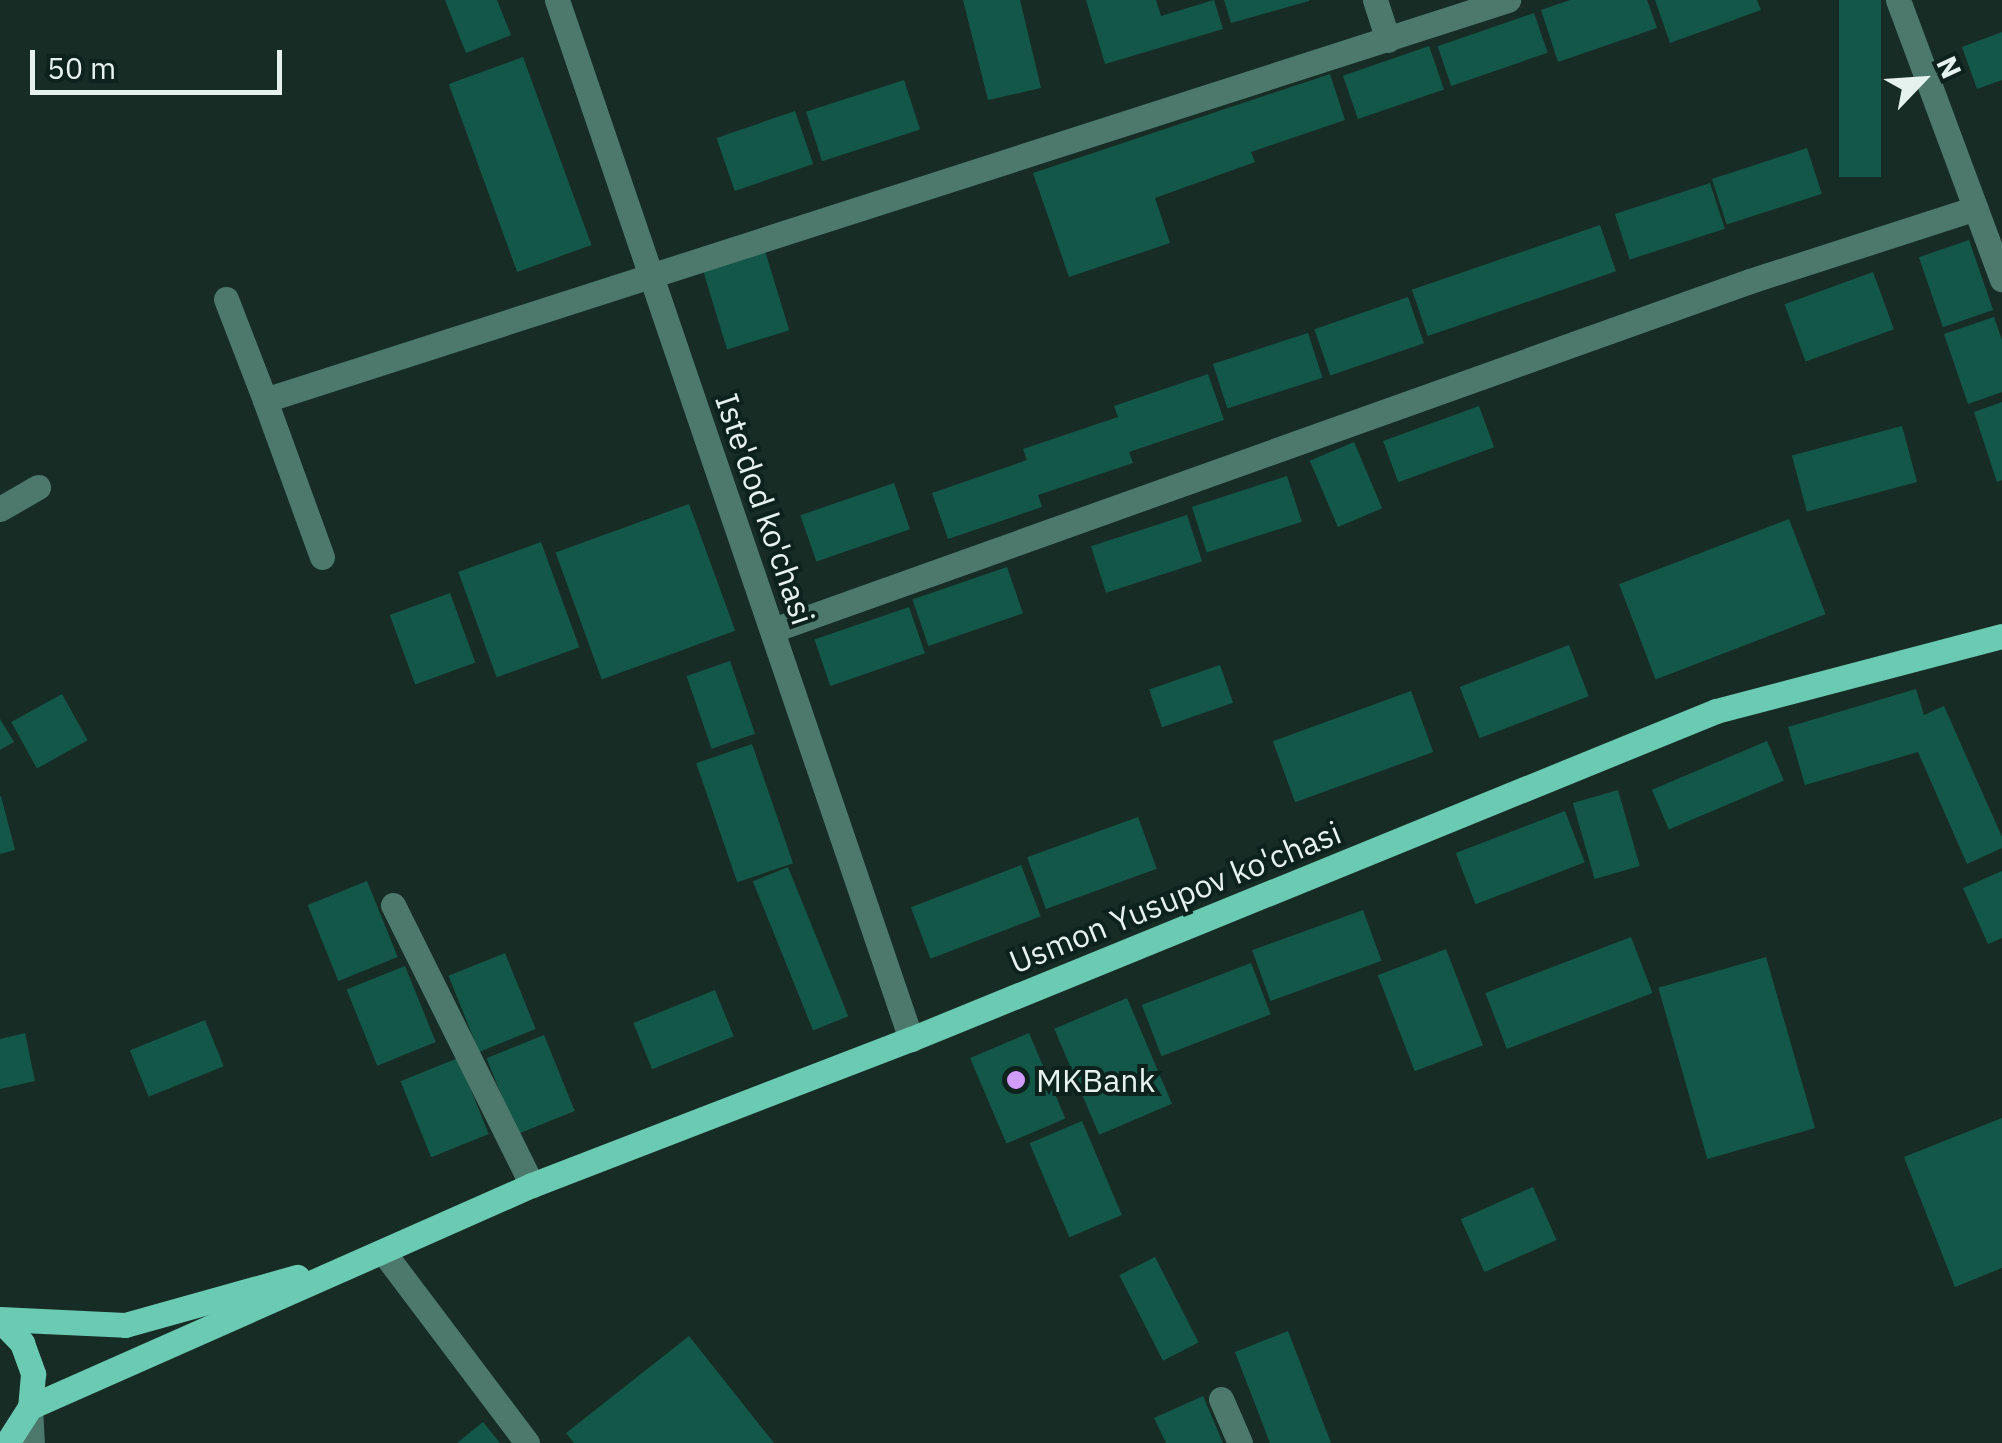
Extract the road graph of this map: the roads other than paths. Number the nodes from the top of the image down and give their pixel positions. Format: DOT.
graph roads {
  1 [pos="557,0"];
  2 [pos="1375,0"];
  3 [pos="1508,0"];
  4 [pos="1898,0"];
  5 [pos="1388,40"];
  6 [pos="1976,208"];
  7 [pos="648,274"];
  8 [pos="2002,278"];
  9 [pos="226,299"];
  10 [pos="266,400"];
  11 [pos="38,487"];
  12 [pos="0,509"];
  13 [pos="322,556"];
  14 [pos="773,630"];
  15 [pos="2002,636"];
  16 [pos="393,905"];
  17 [pos="911,1040"];
  18 [pos="532,1185"];
  19 [pos="384,1253"];
  20 [pos="0,1320"];
  21 [pos="1221,1399"];
  22 [pos="30,1407"];
  23 [pos="7,1443"];
  24 [pos="32,1443"];
  25 [pos="527,1443"];
  26 [pos="1240,1443"];
  1 -- 7 [label="street, Iste'dod ko'chasi"];
  2 -- 5 [label="street"];
  3 -- 5 [label="street"];
  4 -- 6 [label="street"];
  5 -- 7 [label="street"];
  6 -- 8 [label="street"];
  6 -- 14 [label="street"];
  7 -- 10 [label="street"];
  7 -- 14 [label="street, Iste'dod ko'chasi"];
  9 -- 10 [label="street"];
  10 -- 13 [label="street"];
  11 -- 12 [label="street"];
  14 -- 17 [label="street, Iste'dod ko'chasi"];
  15 -- 17 [label="main road, Usmon Yusupov ko'chasi"];
  16 -- 18 [label="street"];
  17 -- 18 [label="main road, Usmon Yusupov ko'chasi"];
  18 -- 19 [label="main road, Usmon Yusupov ko'chasi"];
  19 -- 20 [label="main road, Usmon Yusupov ko'chasi"];
  19 -- 22 [label="main road, Usmon Yusupov ko'chasi"];
  19 -- 25 [label="street"];
  20 -- 22 [label="main road"];
  21 -- 26 [label="street"];
  22 -- 23 [label="main road"];
  22 -- 24 [label="street"];
}
